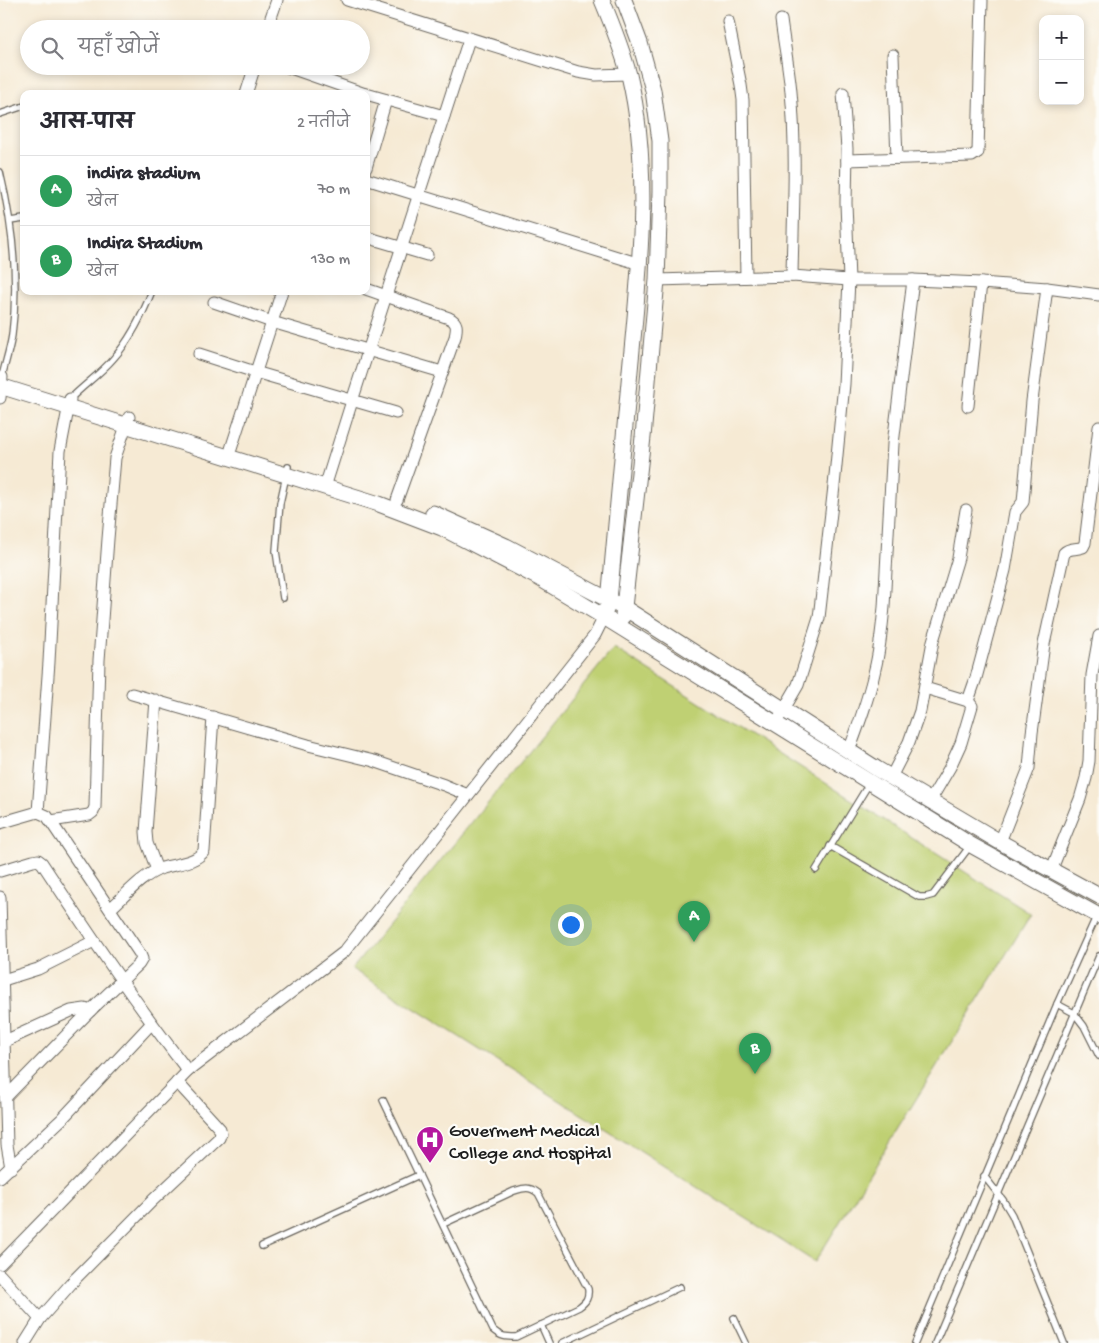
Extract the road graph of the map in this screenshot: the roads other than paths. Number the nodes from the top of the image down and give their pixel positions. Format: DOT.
graph roads {
  1 [pos="277,0"];
  2 [pos="346,0"];
  3 [pos="602,0"];
  4 [pos="624,0"];
  5 [pos="982,0"];
  6 [pos="270,20"];
  7 [pos="781,20"];
  8 [pos="728,21"];
  9 [pos="469,39"];
  10 [pos="893,55"];
  11 [pos="628,74"];
  12 [pos="252,75"];
  13 [pos="311,75"];
  14 [pos="247,90"];
  15 [pos="354,90"];
  16 [pos="843,93"];
  17 [pos="370,95"];
  18 [pos="386,100"];
  19 [pos="20,107"];
  20 [pos="0,114"];
  21 [pos="444,116"];
  22 [pos="370,154"];
  23 [pos="897,158"];
  24 [pos="847,160"];
  25 [pos="0,172"];
  26 [pos="370,180"];
  27 [pos="419,195"];
  28 [pos="20,220"];
  29 [pos="10,221"];
  30 [pos="370,238"];
  31 [pos="402,248"];
  32 [pos="427,255"];
  33 [pos="640,264"];
  34 [pos="792,276"];
  35 [pos="746,277"];
  36 [pos="657,280"];
  37 [pos="849,280"];
  38 [pos="913,280"];
  39 [pos="981,283"];
  40 [pos="1047,288"];
  41 [pos="370,290"];
  42 [pos="150,295"];
  43 [pos="281,295"];
  44 [pos="386,295"];
  45 [pos="1099,295"];
  46 [pos="214,302"];
  47 [pos="272,322"];
  48 [pos="368,350"];
  49 [pos="199,354"];
  50 [pos="255,372"];
  51 [pos="442,372"];
  52 [pos="1,385"];
  53 [pos="352,400"];
  54 [pos="70,404"];
  55 [pos="968,406"];
  56 [pos="396,413"];
  57 [pos="127,422"];
  58 [pos="1099,427"];
  59 [pos="231,449"];
  60 [pos="287,471"];
  61 [pos="327,483"];
  62 [pos="397,500"];
  63 [pos="966,510"];
  64 [pos="283,598"];
  65 [pos="609,601"];
  66 [pos="626,609"];
  67 [pos="604,617"];
  68 [pos="621,627"];
  69 [pos="1099,636"];
  70 [pos="925,688"];
  71 [pos="132,694"];
  72 [pos="156,700"];
  73 [pos="968,701"];
  74 [pos="1094,708"];
  75 [pos="784,710"];
  76 [pos="213,717"];
  77 [pos="775,724"];
  78 [pos="849,751"];
  79 [pos="1094,763"];
  80 [pos="877,769"];
  81 [pos="891,777"];
  82 [pos="869,783"];
  83 [pos="468,795"];
  84 [pos="930,801"];
  85 [pos="38,812"];
  86 [pos="51,821"];
  87 [pos="0,823"];
  88 [pos="1000,842"];
  89 [pos="970,845"];
  90 [pos="830,846"];
  91 [pos="157,870"];
  92 [pos="816,870"];
  93 [pos="0,871"];
  94 [pos="1051,871"];
  95 [pos="1099,896"];
  96 [pos="0,897"];
  97 [pos="110,909"];
  98 [pos="1098,914"];
  99 [pos="0,924"];
  100 [pos="94,941"];
  101 [pos="1099,956"];
  102 [pos="121,980"];
  103 [pos="2,981"];
  104 [pos="1057,1004"];
  105 [pos="90,1011"];
  106 [pos="1074,1014"];
  107 [pos="2,1019"];
  108 [pos="151,1024"];
  109 [pos="5,1041"];
  110 [pos="1099,1056"];
  111 [pos="188,1071"];
  112 [pos="177,1082"];
  113 [pos="5,1098"];
  114 [pos="383,1100"];
  115 [pos="3,1173"];
  116 [pos="419,1175"];
  117 [pos="984,1176"];
  118 [pos="998,1193"];
  119 [pos="443,1224"];
  120 [pos="262,1246"];
  121 [pos="0,1264"];
  122 [pos="0,1275"];
  123 [pos="680,1287"];
  124 [pos="734,1318"];
  125 [pos="40,1319"];
  126 [pos="541,1326"];
  127 [pos="24,1343"];
  128 [pos="549,1343"];
  129 [pos="562,1343"];
  130 [pos="746,1343"];
  131 [pos="915,1343"];
  132 [pos="936,1343"];
  133 [pos="1064,1343"];
  1 -- 6 [label="street"];
  2 -- 9 [label="street"];
  3 -- 11 [label="street"];
  4 -- 36 [label="street"];
  5 -- 23 [label="street"];
  7 -- 34 [label="street"];
  8 -- 35 [label="street"];
  9 -- 11 [label="street"];
  9 -- 21 [label="street"];
  10 -- 23 [label="street"];
  11 -- 33 [label="street"];
  12 -- 14 [label="street"];
  13 -- 15 [label="street"];
  16 -- 24 [label="street"];
  17 -- 18 [label="street"];
  18 -- 21 [label="street"];
  18 -- 22 [label="street"];
  19 -- 20 [label="lane"];
  21 -- 27 [label="street"];
  23 -- 24 [label="street"];
  24 -- 37 [label="street"];
  25 -- 29 [label="lane"];
  26 -- 27 [label="street"];
  27 -- 31 [label="street"];
  27 -- 33 [label="street"];
  28 -- 29 [label="lane"];
  29 -- 52 [label="lane"];
  30 -- 31 [label="street"];
  31 -- 32 [label="street"];
  31 -- 44 [label="street"];
  33 -- 65 [label="street"];
  34 -- 35 [label="street"];
  34 -- 37 [label="street"];
  35 -- 36 [label="street"];
  36 -- 66 [label="street"];
  37 -- 38 [label="street"];
  37 -- 75 [label="street"];
  38 -- 39 [label="street"];
  38 -- 78 [label="street"];
  39 -- 40 [label="street"];
  39 -- 55 [label="street"];
  40 -- 45 [label="street"];
  40 -- 73 [label="street"];
  41 -- 44 [label="street"];
  42 -- 54 [label="lane"];
  43 -- 47 [label="street"];
  44 -- 48 [label="street"];
  44 -- 51 [label="street"];
  46 -- 47 [label="street"];
  47 -- 48 [label="street"];
  47 -- 50 [label="street"];
  48 -- 51 [label="street"];
  48 -- 53 [label="street"];
  49 -- 50 [label="street"];
  50 -- 53 [label="street"];
  50 -- 59 [label="street"];
  51 -- 62 [label="street"];
  52 -- 54 [label="street"];
  53 -- 56 [label="street"];
  53 -- 61 [label="street"];
  54 -- 57 [label="street"];
  54 -- 85 [label="street"];
  57 -- 59 [label="street"];
  57 -- 60 [label="street"];
  57 -- 86 [label="street"];
  58 -- 88 [label="street"];
  59 -- 60 [label="street"];
  60 -- 61 [label="street"];
  60 -- 64 [label="lane"];
  61 -- 62 [label="street"];
  61 -- 67 [label="street"];
  62 -- 65 [label="street"];
  63 -- 70 [label="street"];
  65 -- 66 [label="street"];
  65 -- 67 [label="street"];
  66 -- 68 [label="street"];
  66 -- 75 [label="street"];
  67 -- 68 [label="street"];
  67 -- 83 [label="street"];
  68 -- 77 [label="street"];
  69 -- 74 [label="street"];
  70 -- 73 [label="street"];
  70 -- 81 [label="street"];
  71 -- 72 [label="street"];
  72 -- 76 [label="street"];
  72 -- 91 [label="street"];
  73 -- 84 [label="street"];
  74 -- 79 [label="street"];
  75 -- 77 [label="street"];
  75 -- 78 [label="street"];
  76 -- 83 [label="street"];
  76 -- 91 [label="street"];
  77 -- 82 [label="street"];
  78 -- 80 [label="street"];
  79 -- 94 [label="street"];
  80 -- 81 [label="street"];
  80 -- 82 [label="lane"];
  81 -- 84 [label="street"];
  82 -- 89 [label="street"];
  82 -- 90 [label="lane"];
  83 -- 111 [label="street"];
  84 -- 88 [label="street"];
  85 -- 86 [label="street"];
  85 -- 87 [label="street"];
  86 -- 97 [label="street"];
  88 -- 94 [label="street"];
  89 -- 90 [label="lane"];
  89 -- 98 [label="street"];
  90 -- 92 [label="lane"];
  91 -- 97 [label="street"];
  93 -- 100 [label="street"];
  94 -- 95 [label="street"];
  96 -- 99 [label="street"];
  97 -- 102 [label="street"];
  98 -- 104 [label="lane"];
  99 -- 103 [label="street"];
  100 -- 102 [label="street"];
  100 -- 103 [label="street"];
  101 -- 106 [label="lane"];
  102 -- 105 [label="street"];
  102 -- 108 [label="street"];
  103 -- 107 [label="street"];
  104 -- 106 [label="lane"];
  104 -- 117 [label="lane"];
  105 -- 109 [label="street"];
  105 -- 113 [label="street"];
  106 -- 110 [label="lane"];
  106 -- 118 [label="lane"];
  107 -- 109 [label="street"];
  108 -- 111 [label="street"];
  108 -- 115 [label="street"];
  109 -- 113 [label="street"];
  111 -- 112 [label="street"];
  112 -- 121 [label="street"];
  112 -- 125 [label="street"];
  113 -- 115 [label="street"];
  114 -- 116 [label="lane"];
  116 -- 119 [label="lane"];
  116 -- 120 [label="lane"];
  117 -- 118 [label="lane"];
  117 -- 131 [label="lane"];
  118 -- 132 [label="lane"];
  118 -- 133 [label="lane"];
  119 -- 126 [label="lane"];
  119 -- 126 [label="lane"];
  122 -- 125 [label="street"];
  123 -- 129 [label="lane"];
  124 -- 130 [label="lane"];
  125 -- 127 [label="street"];
  126 -- 128 [label="lane"];
}
